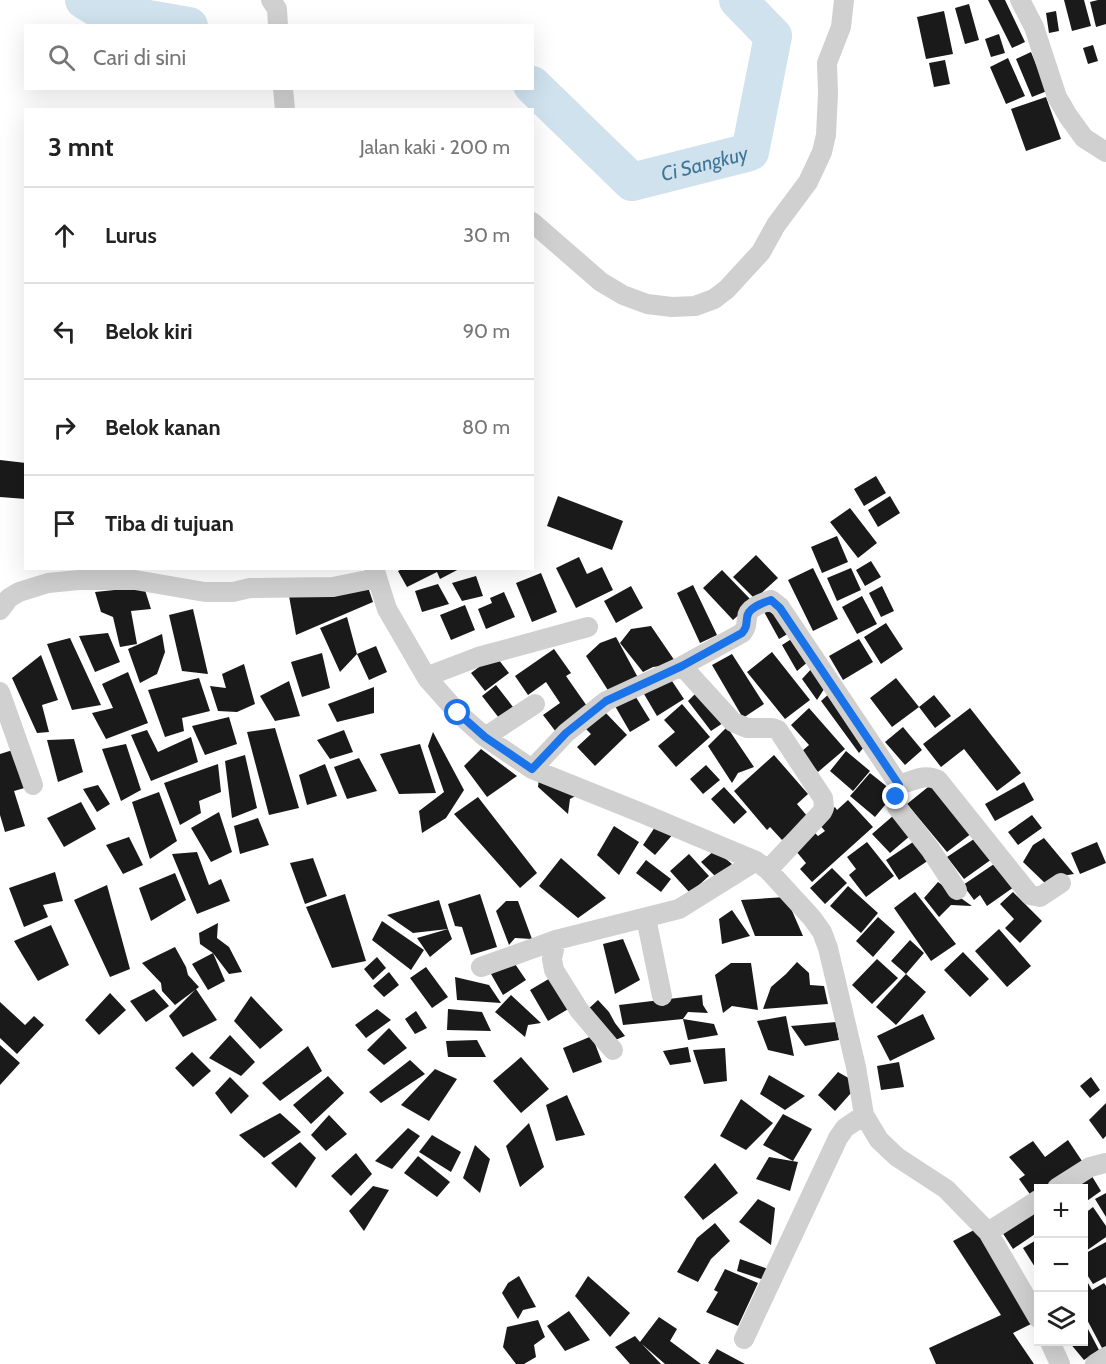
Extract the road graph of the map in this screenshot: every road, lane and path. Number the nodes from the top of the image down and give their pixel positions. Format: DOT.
graph roads {
  1 [pos="844,0"];
  2 [pos="1020,0"];
  3 [pos="283,90"];
  4 [pos="285,108"];
  5 [pos="1106,152"];
  6 [pos="534,224"];
  7 [pos="375,573"];
  8 [pos="0,610"];
  9 [pos="588,627"];
  10 [pos="682,666"];
  11 [pos="427,678"];
  12 [pos="0,692"];
  13 [pos="535,704"];
  14 [pos="485,737"];
  15 [pos="532,769"];
  16 [pos="33,785"];
  17 [pos="899,785"];
  18 [pos="762,866"];
  19 [pos="1061,883"];
  20 [pos="957,890"];
  21 [pos="646,918"];
  22 [pos="556,940"];
  23 [pos="481,967"];
  24 [pos="662,996"];
  25 [pos="613,1050"];
  26 [pos="864,1115"];
  27 [pos="1106,1163"];
  28 [pos="1063,1184"];
  29 [pos="1034,1203"];
  30 [pos="988,1232"];
  31 [pos="1034,1311"];
  32 [pos="744,1339"];
  33 [pos="1052,1346"];
  34 [pos="1106,1357"];
  35 [pos="1060,1364"];
  36 [pos="1095,1364"];
  1 -- 6 [label="street"];
  2 -- 5 [label="street"];
  3 -- 4 [label="street"];
  7 -- 8 [label="street"];
  7 -- 11 [label="street"];
  9 -- 11 [label="street"];
  10 -- 15 [label="street"];
  10 -- 17 [label="street"];
  10 -- 18 [label="street"];
  11 -- 14 [label="street"];
  12 -- 16 [label="street"];
  13 -- 14 [label="street"];
  14 -- 15 [label="street"];
  15 -- 18 [label="street"];
  17 -- 19 [label="street"];
  17 -- 20 [label="street"];
  18 -- 21 [label="street"];
  18 -- 26 [label="street"];
  21 -- 22 [label="street"];
  21 -- 24 [label="street"];
  22 -- 23 [label="street"];
  22 -- 25 [label="street"];
  26 -- 30 [label="street"];
  26 -- 32 [label="street"];
  27 -- 28 [label="street"];
  29 -- 30 [label="street"];
  30 -- 31 [label="street"];
  33 -- 35 [label="street"];
  34 -- 36 [label="street"];
}
